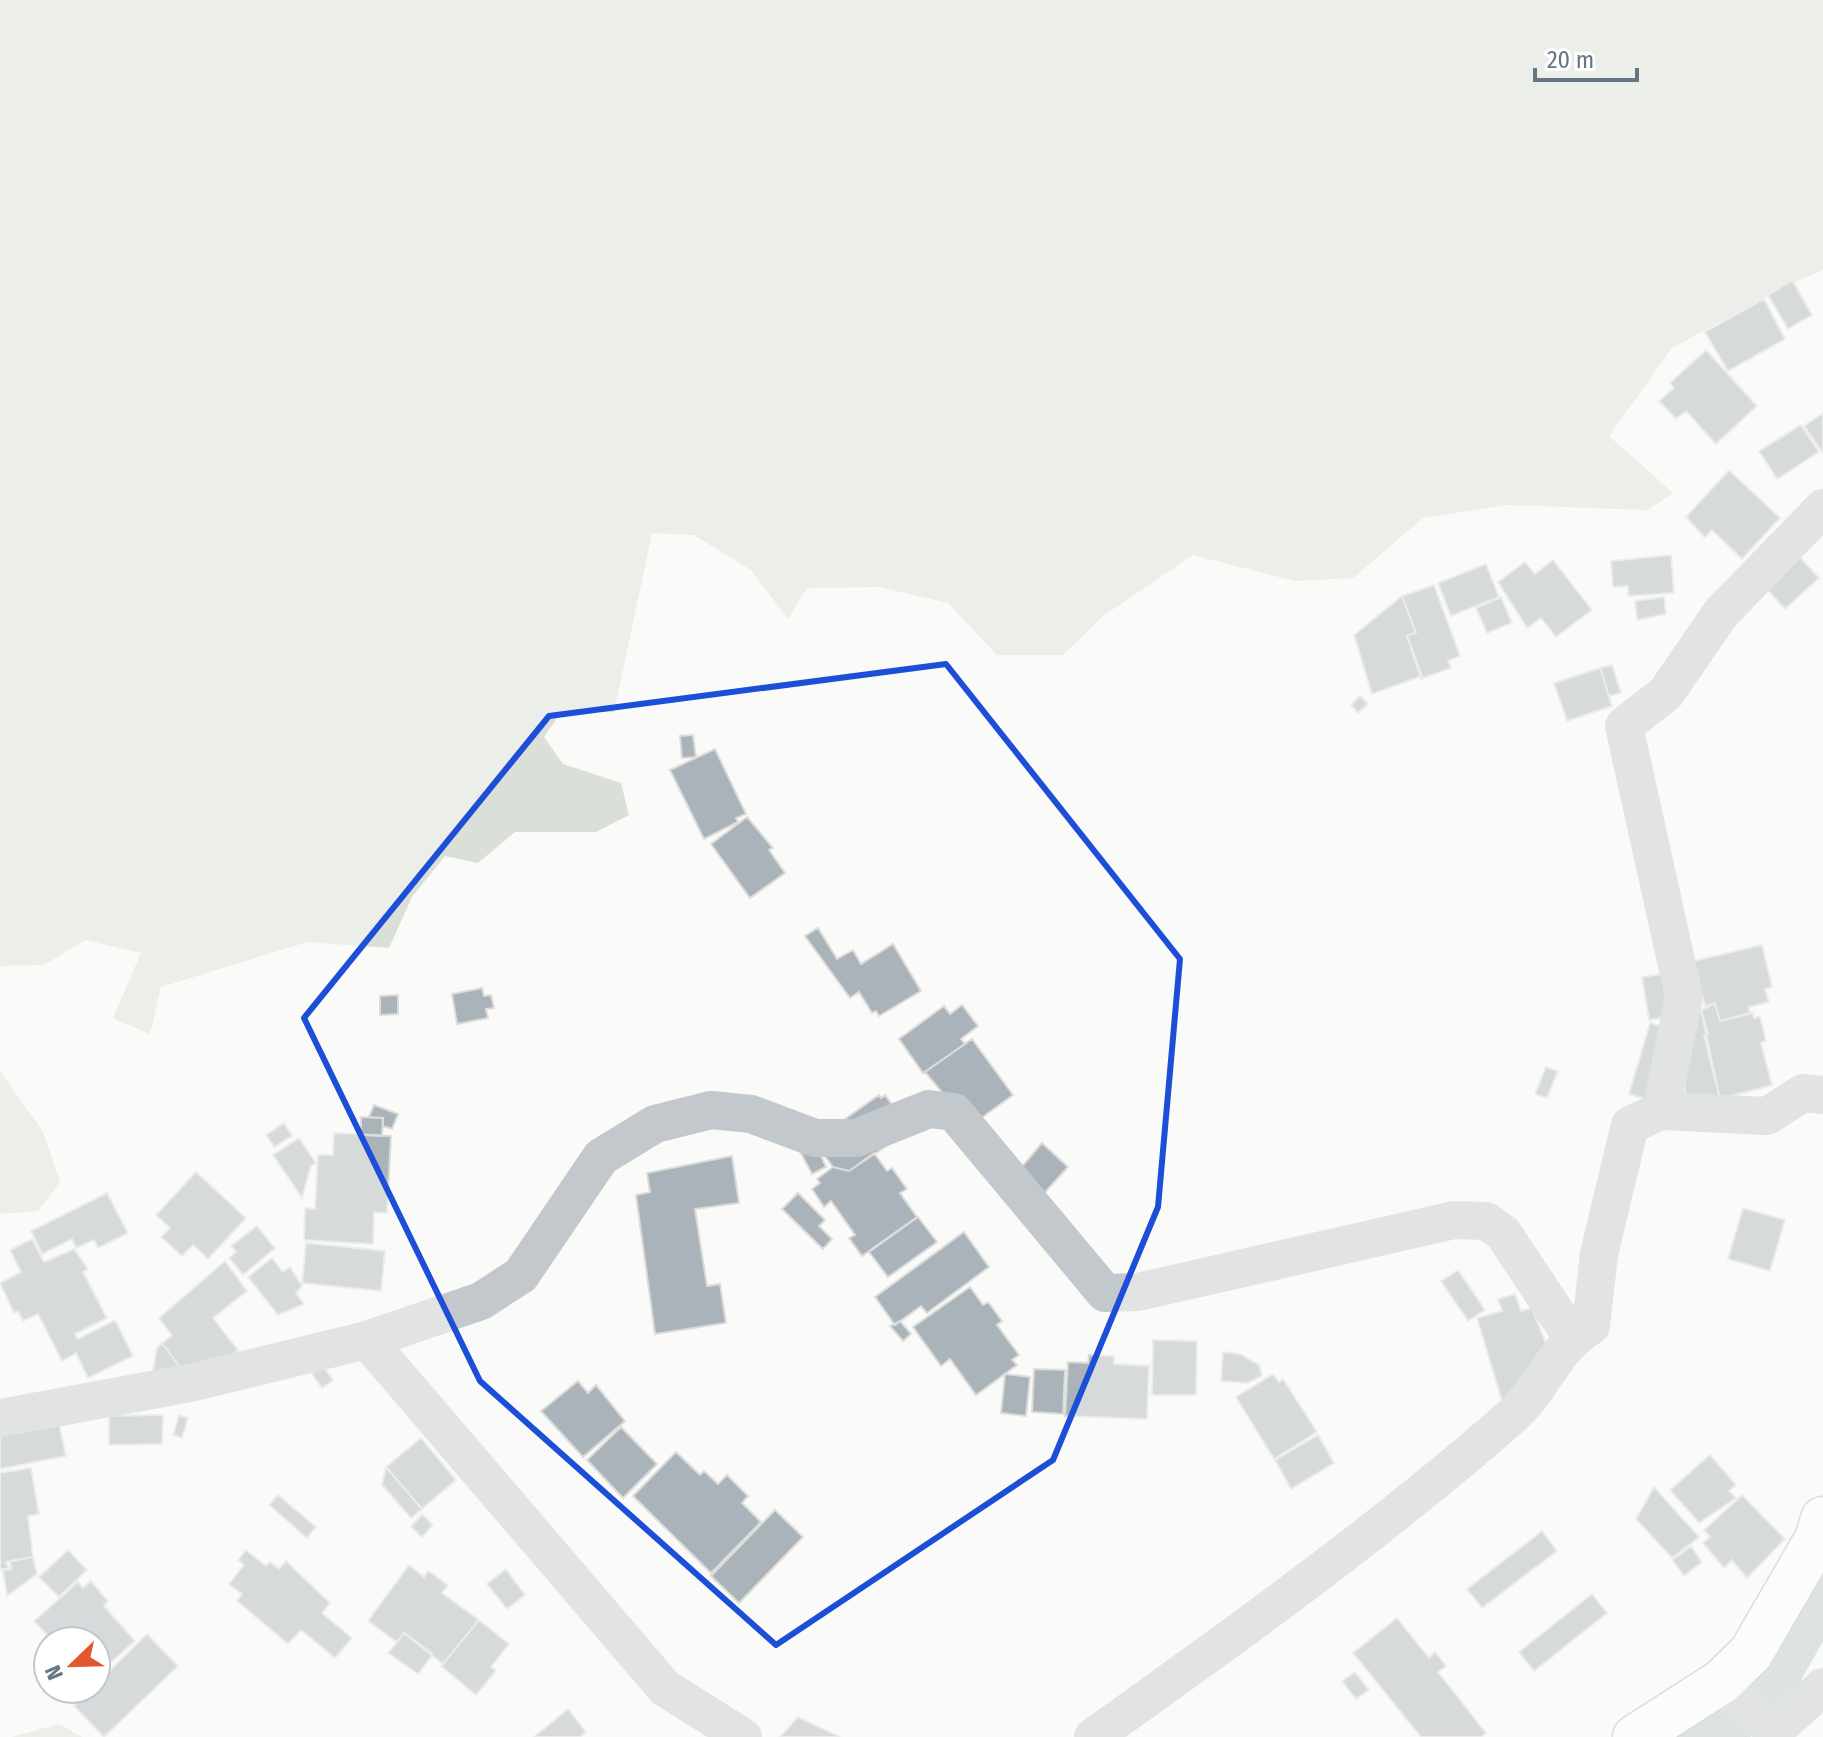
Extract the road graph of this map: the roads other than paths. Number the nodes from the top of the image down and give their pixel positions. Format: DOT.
graph roads {
  1 [pos="1823,508"];
  2 [pos="1823,1095"];
  3 [pos="1661,1111"];
  4 [pos="1572,1337"];
  5 [pos="367,1340"];
  6 [pos="0,1418"];
  7 [pos="1823,1519"];
  8 [pos="1721,1682"];
  9 [pos="1823,1687"];
  10 [pos="743,1737"];
  11 [pos="1093,1737"];
  12 [pos="1635,1737"];
  1 -- 3 [label="street"];
  2 -- 3 [label="street"];
  3 -- 4 [label="street"];
  4 -- 5 [label="street"];
  4 -- 11 [label="street"];
  5 -- 6 [label="street"];
  5 -- 10 [label="street"];
  7 -- 8 [label="main road"];
  8 -- 9 [label="street"];
  8 -- 12 [label="main road"];
}
